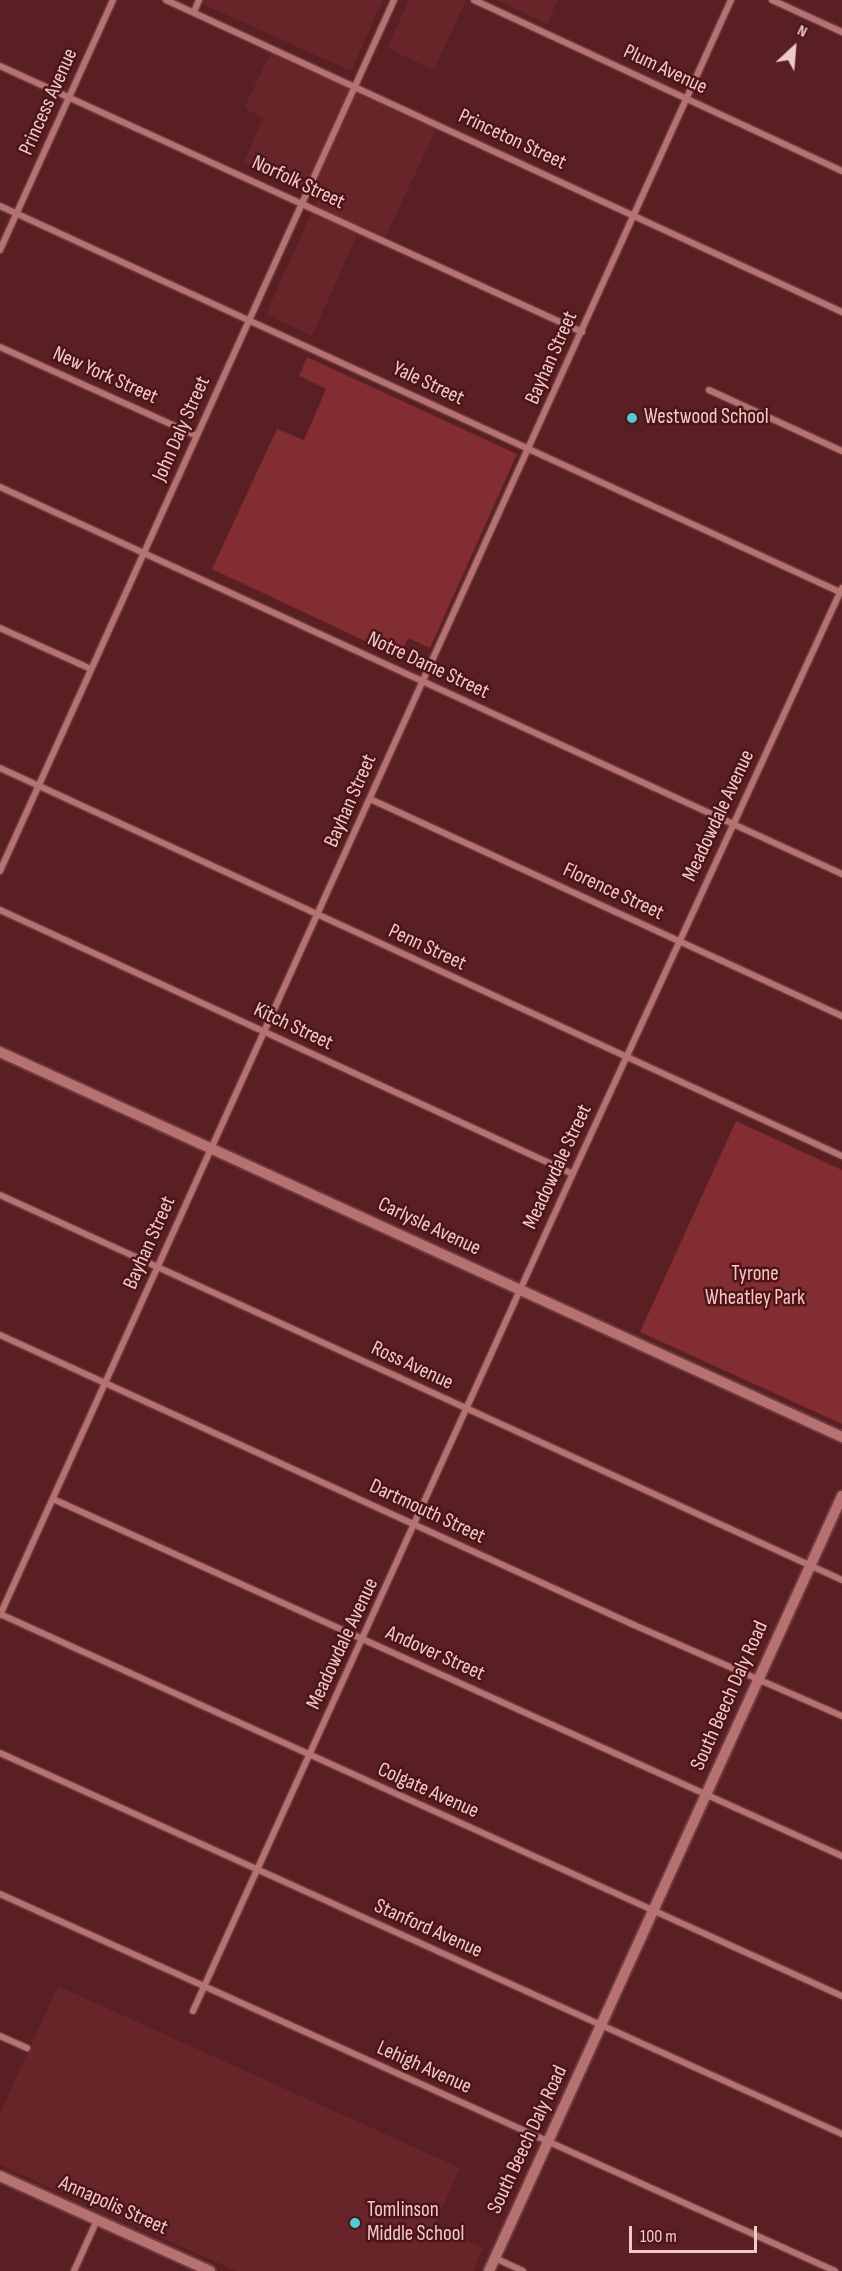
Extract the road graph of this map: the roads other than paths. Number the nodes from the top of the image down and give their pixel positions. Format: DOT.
graph roads {
  1 [pos="113,0"];
  2 [pos="166,0"];
  3 [pos="200,0"];
  4 [pos="394,0"];
  5 [pos="474,0"];
  6 [pos="731,0"];
  7 [pos="772,0"];
  8 [pos="194,12"];
  9 [pos="842,32"];
  10 [pos="0,66"];
  11 [pos="355,86"];
  12 [pos="69,97"];
  13 [pos="687,99"];
  14 [pos="842,171"];
  15 [pos="303,202"];
  16 [pos="0,206"];
  17 [pos="16,214"];
  18 [pos="634,215"];
  19 [pos="0,250"];
  20 [pos="842,312"];
  21 [pos="250,319"];
  22 [pos="582,332"];
  23 [pos="0,346"];
  24 [pos="709,390"];
  25 [pos="197,436"];
  26 [pos="529,448"];
  27 [pos="842,451"];
  28 [pos="0,487"];
  29 [pos="144,552"];
  30 [pos="841,591"];
  31 [pos="0,628"];
  32 [pos="91,669"];
  33 [pos="423,682"];
  34 [pos="0,768"];
  35 [pos="38,787"];
  36 [pos="370,799"];
  37 [pos="733,824"];
  38 [pos="0,871"];
  39 [pos="842,874"];
  40 [pos="0,910"];
  41 [pos="317,916"];
  42 [pos="680,941"];
  43 [pos="842,1016"];
  44 [pos="264,1032"];
  45 [pos="0,1052"];
  46 [pos="626,1058"];
  47 [pos="211,1149"];
  48 [pos="842,1156"];
  49 [pos="573,1174"];
  50 [pos="0,1195"];
  51 [pos="157,1268"];
  52 [pos="520,1290"];
  53 [pos="0,1335"];
  54 [pos="105,1383"];
  55 [pos="468,1409"];
  56 [pos="842,1437"];
  57 [pos="842,1496"];
  58 [pos="52,1499"];
  59 [pos="415,1525"];
  60 [pos="810,1566"];
  61 [pos="842,1580"];
  62 [pos="0,1615"];
  63 [pos="363,1639"];
  64 [pos="759,1679"];
  65 [pos="842,1716"];
  66 [pos="0,1753"];
  67 [pos="310,1755"];
  68 [pos="706,1796"];
  69 [pos="842,1856"];
  70 [pos="258,1870"];
  71 [pos="0,1894"];
  72 [pos="653,1911"];
  73 [pos="205,1986"];
  74 [pos="842,1996"];
  75 [pos="194,2011"];
  76 [pos="601,2026"];
  77 [pos="0,2036"];
  78 [pos="27,2048"];
  79 [pos="842,2134"];
  80 [pos="548,2142"];
  81 [pos="0,2176"];
  82 [pos="97,2220"];
  83 [pos="495,2258"];
  84 [pos="74,2271"];
  85 [pos="210,2271"];
  86 [pos="489,2271"];
  87 [pos="523,2271"];
  88 [pos="835,2271"];
  1 -- 12 [label="street, Princess Avenue"];
  2 -- 8 [label="street, Princeton Street"];
  3 -- 8 [label="street"];
  4 -- 11 [label="street, John Daly Street"];
  5 -- 13 [label="street, Plum Avenue"];
  6 -- 13 [label="street, Bayhan Street"];
  7 -- 9 [label="street"];
  8 -- 11 [label="street, Princeton Street"];
  10 -- 12 [label="street, Norfolk Street"];
  11 -- 15 [label="street, John Daly Street"];
  11 -- 18 [label="street, Princeton Street"];
  12 -- 15 [label="street, Norfolk Street"];
  12 -- 17 [label="street, Princess Avenue"];
  13 -- 14 [label="street, Plum Avenue"];
  13 -- 18 [label="street, Bayhan Street"];
  15 -- 21 [label="street, John Daly Street"];
  15 -- 22 [label="street, Norfolk Street"];
  16 -- 17 [label="street, Yale Street"];
  17 -- 19 [label="street, Princess Avenue"];
  17 -- 21 [label="street, Yale Street"];
  18 -- 20 [label="street, Princeton Street"];
  18 -- 22 [label="street, Bayhan Street"];
  21 -- 25 [label="street, John Daly Street"];
  21 -- 26 [label="street, Yale Street"];
  22 -- 26 [label="street, Bayhan Street"];
  23 -- 25 [label="street, New York Street"];
  24 -- 27 [label="street"];
  25 -- 29 [label="street, John Daly Street"];
  26 -- 30 [label="street, Yale Street"];
  26 -- 33 [label="street, Bayhan Street"];
  28 -- 29 [label="street, Notre Dame Street"];
  29 -- 32 [label="street, John Daly Street"];
  29 -- 33 [label="street, Notre Dame Street"];
  30 -- 37 [label="street, Meadowdale Avenue"];
  31 -- 32 [label="street"];
  32 -- 35 [label="street, John Daly Street"];
  33 -- 36 [label="street, Bayhan Street"];
  33 -- 37 [label="street, Notre Dame Street"];
  34 -- 35 [label="street, Penn Street"];
  35 -- 38 [label="street, John Daly Street"];
  35 -- 41 [label="street, Penn Street"];
  36 -- 41 [label="street, Bayhan Street"];
  36 -- 42 [label="street, Florence Street"];
  37 -- 39 [label="street, Notre Dame Street"];
  37 -- 42 [label="street, Meadowdale Avenue"];
  40 -- 44 [label="street, Kitch Street"];
  41 -- 44 [label="street, Bayhan Street"];
  41 -- 46 [label="street, Penn Street"];
  42 -- 43 [label="street, Florence Street"];
  42 -- 46 [label="street, Meadowdale Avenue"];
  44 -- 47 [label="street, Bayhan Street"];
  44 -- 49 [label="street, Kitch Street"];
  45 -- 47 [label="street, Carlysle Avenue"];
  46 -- 48 [label="street, Penn Street"];
  46 -- 49 [label="street, Meadowdale Street"];
  47 -- 51 [label="street, Bayhan Street"];
  47 -- 52 [label="street, Carlysle Avenue"];
  49 -- 52 [label="street, Meadowdale Street"];
  50 -- 51 [label="street, Ross Avenue"];
  51 -- 54 [label="street, Bayhan Street"];
  51 -- 55 [label="street, Ross Avenue"];
  52 -- 55 [label="street, Meadowdale Avenue"];
  52 -- 56 [label="street, Carlysle Avenue"];
  53 -- 54 [label="street, Dartmouth Street"];
  54 -- 58 [label="street, Bayhan Street"];
  54 -- 59 [label="street, Dartmouth Street"];
  55 -- 59 [label="street, Meadowdale Avenue"];
  55 -- 60 [label="street, Ross Avenue"];
  57 -- 60 [label="street, South Beech Daly Road"];
  58 -- 62 [label="street, Bayhan Street"];
  58 -- 63 [label="street, Andover Street"];
  59 -- 63 [label="street, Meadowdale Avenue"];
  59 -- 64 [label="street, Dartmouth Street"];
  60 -- 61 [label="street, Ross Avenue"];
  60 -- 64 [label="street, South Beech Daly Road"];
  62 -- 67 [label="street, Colgate Avenue"];
  63 -- 67 [label="street, Meadowdale Avenue"];
  63 -- 68 [label="street, Andover Street"];
  64 -- 65 [label="street, Dartmouth Street"];
  64 -- 68 [label="street, South Beech Daly Road"];
  66 -- 70 [label="street, Stanford Avenue"];
  67 -- 70 [label="street, Meadowdale Avenue"];
  67 -- 72 [label="street, Colgate Avenue"];
  68 -- 69 [label="street, Andover Street"];
  68 -- 72 [label="street, South Beech Daly Road"];
  70 -- 73 [label="street, Meadowdale Avenue"];
  70 -- 76 [label="street, Stanford Avenue"];
  71 -- 73 [label="street, Lehigh Avenue"];
  72 -- 74 [label="street, Colgate Avenue"];
  72 -- 76 [label="street, South Beech Daly Road"];
  73 -- 75 [label="street, Meadowdale Avenue"];
  73 -- 80 [label="street, Lehigh Avenue"];
  76 -- 79 [label="street, Stanford Avenue"];
  76 -- 80 [label="street, South Beech Daly Road"];
  77 -- 78 [label="street"];
  80 -- 83 [label="street, South Beech Daly Road"];
  80 -- 88 [label="street, Lehigh Avenue"];
  81 -- 82 [label="street, Annapolis Street"];
  82 -- 84 [label="street"];
  82 -- 85 [label="street, Annapolis Street"];
  83 -- 86 [label="street, South Beech Daly Road"];
  83 -- 87 [label="street"];
}
